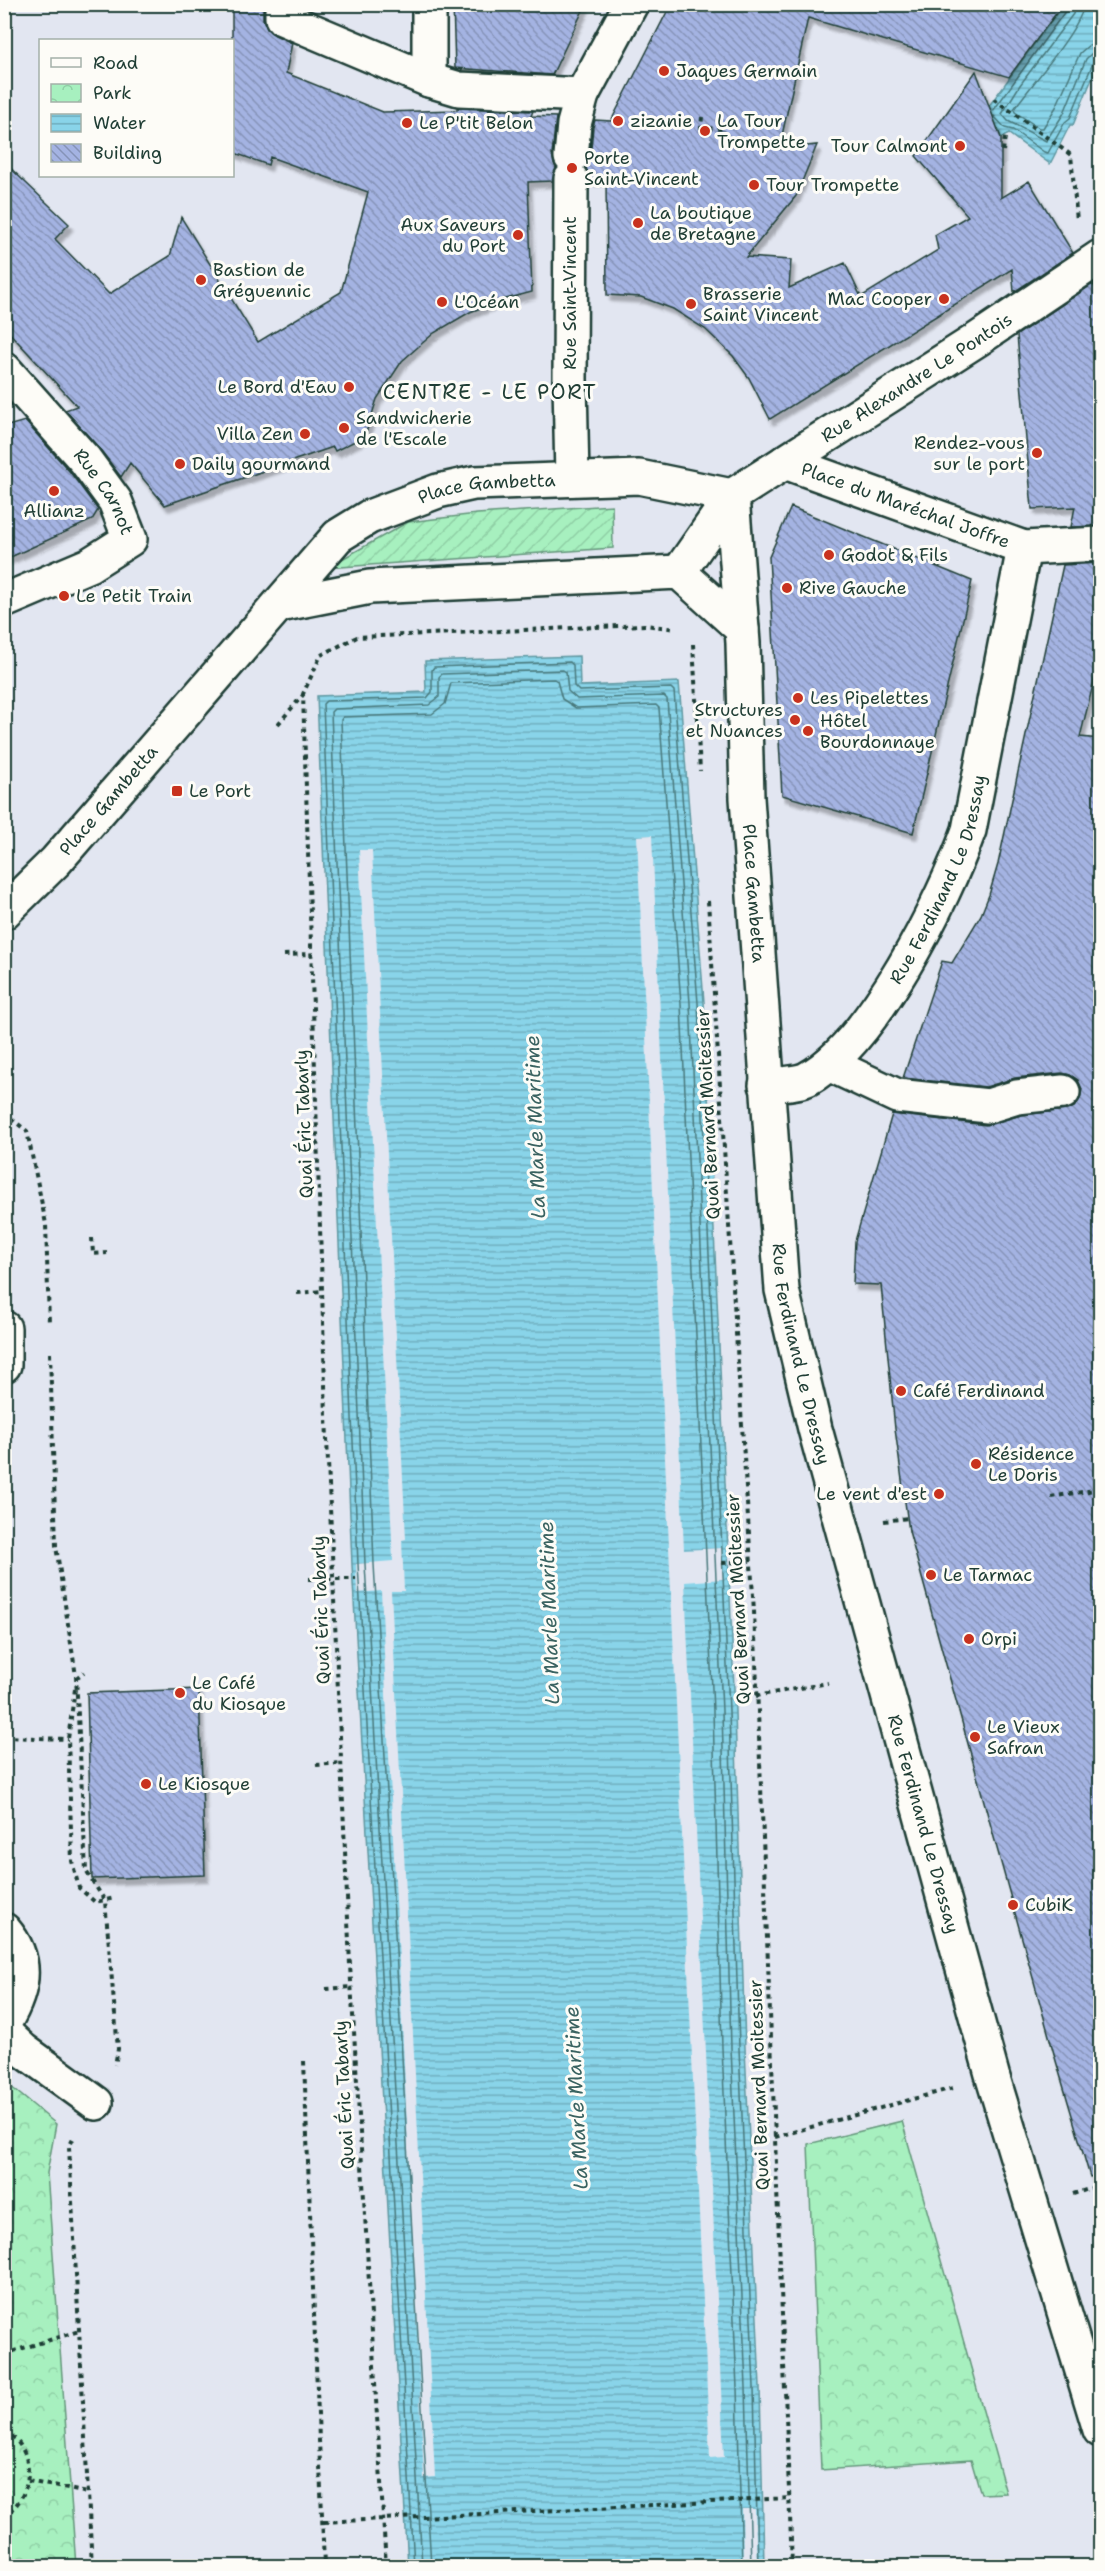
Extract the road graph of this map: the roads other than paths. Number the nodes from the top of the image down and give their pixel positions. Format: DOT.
graph roads {
  1 [pos="429,4"];
  2 [pos="631,4"];
  3 [pos="282,11"];
  4 [pos="429,80"];
  5 [pos="582,95"];
  6 [pos="1101,257"];
  7 [pos="4,369"];
  8 [pos="784,462"];
  9 [pos="572,479"];
  10 [pos="732,496"];
  11 [pos="1101,544"];
  12 [pos="1024,548"];
  13 [pos="679,572"];
  14 [pos="4,601"];
  15 [pos="279,605"];
  16 [pos="742,629"];
  17 [pos="4,912"];
  18 [pos="829,1064"];
  19 [pos="766,1085"];
  20 [pos="1063,1092"];
  21 [pos="4,1328"];
  22 [pos="4,1365"];
  23 [pos="4,1930"];
  24 [pos="4,2023"];
  25 [pos="4,2032"];
  26 [pos="96,2103"];
  27 [pos="1101,2430"];
  1 -- 4 [label="main road"];
  2 -- 5 [label="main road, Rue Saint-Vincent"];
  3 -- 4 [label="main road"];
  4 -- 5 [label="main road"];
  5 -- 9 [label="main road, Rue Saint-Vincent"];
  6 -- 8 [label="main road, Rue Alexandre Le Pontois"];
  7 -- 14 [label="main road, Rue Carnot"];
  8 -- 10 [label="main road, Rue Alexandre Le Pontois"];
  8 -- 12 [label="main road, Place du Maréchal Joffre"];
  9 -- 10 [label="main road, Place Gambetta"];
  9 -- 15 [label="main road, Place Gambetta"];
  10 -- 13 [label="main road"];
  10 -- 16 [label="main road, Place Gambetta"];
  11 -- 12 [label="main road"];
  12 -- 18 [label="main road, Rue Ferdinand Le Dressay"];
  13 -- 15 [label="main road"];
  13 -- 16 [label="main road"];
  15 -- 17 [label="main road, Place Gambetta"];
  16 -- 19 [label="main road, Place Gambetta"];
  18 -- 19 [label="main road, Rue Ferdinand Le Dressay"];
  18 -- 20 [label="main road"];
  19 -- 27 [label="main road, Rue Ferdinand Le Dressay"];
  21 -- 22 [label="main road"];
  23 -- 24 [label="main road"];
  25 -- 26 [label="main road"];
}
